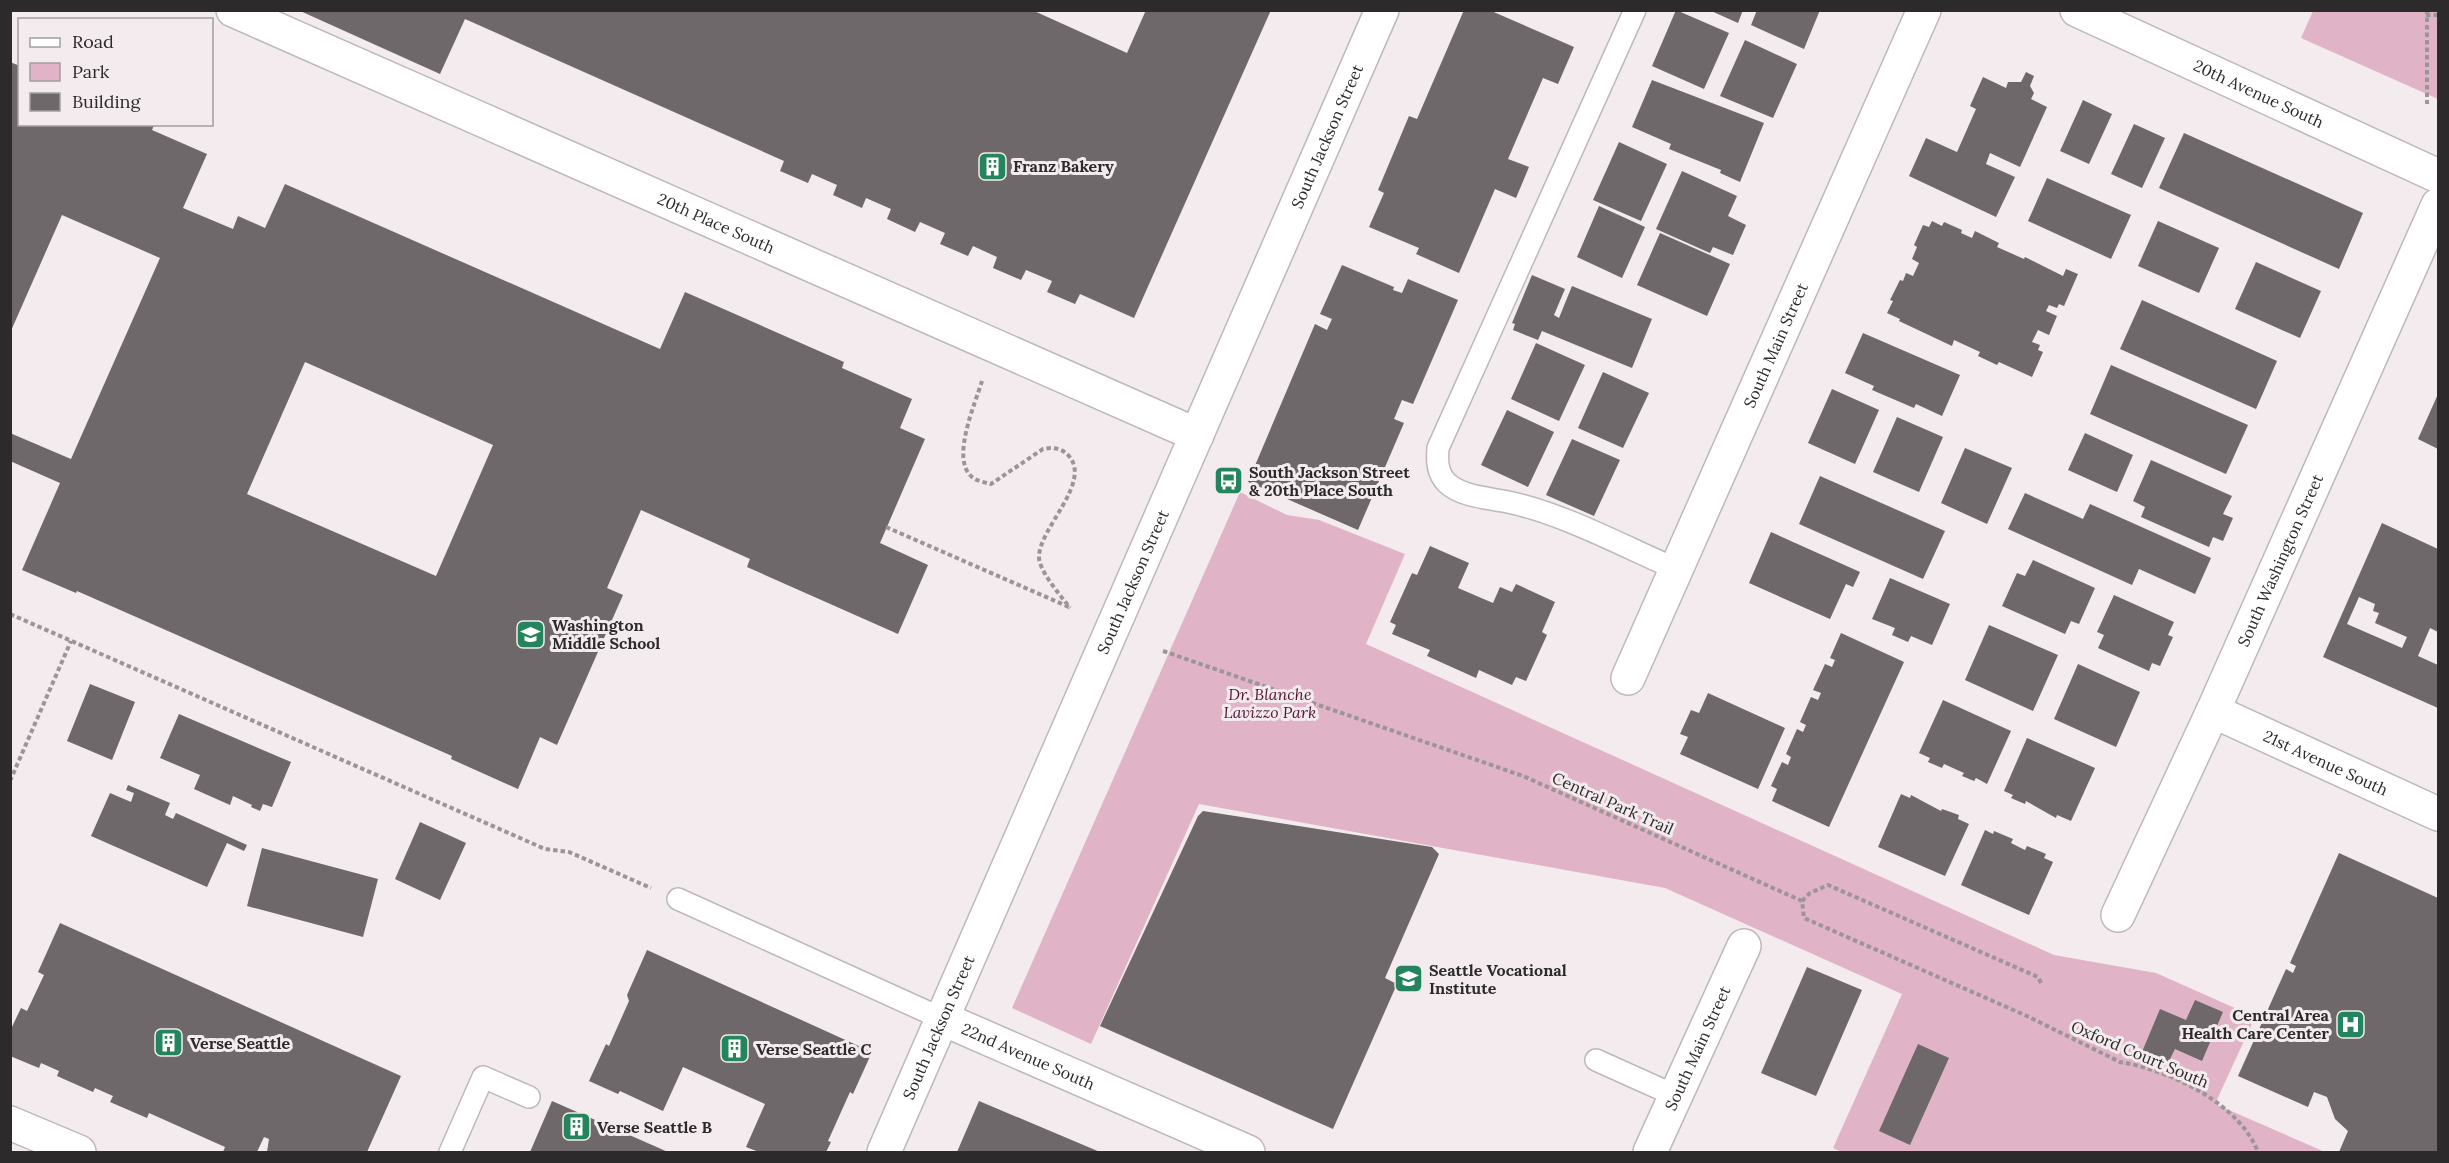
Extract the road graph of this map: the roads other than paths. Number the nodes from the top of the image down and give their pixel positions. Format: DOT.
graph roads {
  1 [pos="234,10"];
  2 [pos="1382,10"];
  3 [pos="1635,10"];
  4 [pos="1924,10"];
  5 [pos="2077,10"];
  6 [pos="2439,176"];
  7 [pos="2439,205"];
  8 [pos="1197,435"];
  9 [pos="1676,569"];
  10 [pos="1628,678"];
  11 [pos="2213,711"];
  12 [pos="2439,814"];
  13 [pos="678,899"];
  14 [pos="2118,915"];
  15 [pos="1744,946"];
  16 [pos="943,1019"];
  17 [pos="1596,1060"];
  18 [pos="1676,1096"];
  19 [pos="529,1097"];
  20 [pos="10,1123"];
  21 [pos="80,1152"];
  22 [pos="450,1152"];
  23 [pos="884,1152"];
  24 [pos="1248,1152"];
  25 [pos="1650,1152"];
  1 -- 8 [label="street, 20th Place South"];
  2 -- 8 [label="street, South Jackson Street"];
  3 -- 9 [label="lane"];
  4 -- 9 [label="street, South Main Street"];
  5 -- 6 [label="street, 20th Avenue South"];
  7 -- 11 [label="street, South Washington Street"];
  8 -- 16 [label="street, South Jackson Street"];
  9 -- 10 [label="street, South Main Street"];
  11 -- 12 [label="street, 21st Avenue South"];
  11 -- 14 [label="street, South Washington Street"];
  13 -- 16 [label="lane, 22nd Avenue South"];
  15 -- 18 [label="street, South Main Street"];
  16 -- 23 [label="street, South Jackson Street"];
  16 -- 24 [label="street, 22nd Avenue South"];
  17 -- 18 [label="lane"];
  18 -- 25 [label="street, South Main Street"];
  19 -- 22 [label="lane"];
  20 -- 21 [label="street"];
}
